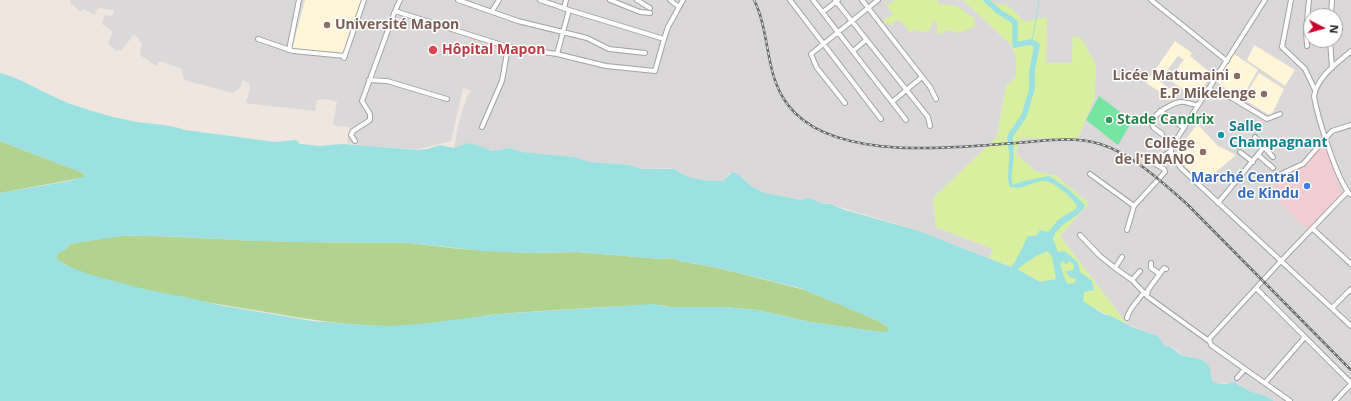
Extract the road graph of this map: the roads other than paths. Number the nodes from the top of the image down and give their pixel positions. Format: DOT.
graph roads {
  1 [pos="299,0"];
  2 [pos="364,0"];
  3 [pos="400,0"];
  4 [pos="458,0"];
  5 [pos="499,0"];
  6 [pos="540,0"];
  7 [pos="566,0"];
  8 [pos="610,0"];
  9 [pos="637,0"];
  10 [pos="670,0"];
  11 [pos="683,0"];
  12 [pos="790,0"];
  13 [pos="813,0"];
  14 [pos="862,0"];
  15 [pos="878,0"];
  16 [pos="1151,0"];
  17 [pos="1265,0"];
  18 [pos="1291,0"];
  19 [pos="837,1"];
  20 [pos="678,7"];
  21 [pos="564,8"];
  22 [pos="650,8"];
  23 [pos="868,8"];
  24 [pos="569,10"];
  25 [pos="395,11"];
  26 [pos="492,11"];
  27 [pos="823,12"];
  28 [pos="650,13"];
  29 [pos="852,22"];
  30 [pos="563,32"];
  31 [pos="838,33"];
  32 [pos="258,39"];
  33 [pos="664,39"];
  34 [pos="866,40"];
  35 [pos="824,43"];
  36 [pos="508,47"];
  37 [pos="1331,48"];
  38 [pos="289,50"];
  39 [pos="852,51"];
  40 [pos="1351,51"];
  41 [pos="557,54"];
  42 [pos="645,54"];
  43 [pos="1226,61"];
  44 [pos="1332,68"];
  45 [pos="922,77"];
  46 [pos="369,80"];
  47 [pos="1208,89"];
  48 [pos="906,90"];
  49 [pos="1315,90"];
  50 [pos="447,99"];
  51 [pos="936,99"];
  52 [pos="892,102"];
  53 [pos="845,103"];
  54 [pos="1198,105"];
  55 [pos="1160,111"];
  56 [pos="1280,114"];
  57 [pos="881,119"];
  58 [pos="906,120"];
  59 [pos="1351,125"];
  60 [pos="930,126"];
  61 [pos="482,127"];
  62 [pos="1184,128"];
  63 [pos="1162,134"];
  64 [pos="1326,136"];
  65 [pos="1255,137"];
  66 [pos="355,140"];
  67 [pos="1264,148"];
  68 [pos="1170,152"];
  69 [pos="1240,152"];
  70 [pos="1258,155"];
  71 [pos="1273,157"];
  72 [pos="1253,162"];
  73 [pos="1273,168"];
  74 [pos="1090,174"];
  75 [pos="1281,174"];
  76 [pos="1347,192"];
  77 [pos="1351,196"];
  78 [pos="1218,203"];
  79 [pos="1134,206"];
  80 [pos="1313,229"];
  81 [pos="1127,230"];
  82 [pos="1080,236"];
  83 [pos="1122,257"];
  84 [pos="1280,261"];
  85 [pos="1150,263"];
  86 [pos="1351,264"];
  87 [pos="1115,268"];
  88 [pos="1166,269"];
  89 [pos="1140,271"];
  90 [pos="1160,274"];
  91 [pos="1132,280"];
  92 [pos="1256,288"];
  93 [pos="1351,289"];
  94 [pos="1146,294"];
  95 [pos="1332,308"];
  96 [pos="1127,318"];
  97 [pos="1351,326"];
  98 [pos="1306,337"];
  99 [pos="1209,341"];
  100 [pos="1245,369"];
  101 [pos="1237,378"];
  102 [pos="1265,383"];
  103 [pos="1351,383"];
  104 [pos="1290,401"];
  105 [pos="1335,401"];
  1 -- 38 [label="street"];
  2 -- 38 [label="street"];
  3 -- 25 [label="street"];
  4 -- 26 [label="street"];
  5 -- 26 [label="street"];
  6 -- 21 [label="street"];
  7 -- 21 [label="street"];
  8 -- 28 [label="street"];
  9 -- 22 [label="street"];
  10 -- 20 [label="street"];
  11 -- 20 [label="street"];
  12 -- 35 [label="street"];
  13 -- 27 [label="street"];
  14 -- 23 [label="street"];
  15 -- 23 [label="street"];
  16 -- 43 [label="street"];
  17 -- 43 [label="street"];
  18 -- 49 [label="street"];
  19 -- 27 [label="street"];
  19 -- 29 [label="street"];
  20 -- 33 [label="street"];
  21 -- 24 [label="street"];
  23 -- 29 [label="street"];
  23 -- 45 [label="street"];
  24 -- 30 [label="street"];
  24 -- 33 [label="street"];
  25 -- 36 [label="street"];
  25 -- 46 [label="street"];
  26 -- 30 [label="street"];
  27 -- 31 [label="street"];
  29 -- 31 [label="street"];
  29 -- 34 [label="street"];
  30 -- 41 [label="street"];
  30 -- 42 [label="street"];
  31 -- 35 [label="street"];
  31 -- 39 [label="street"];
  32 -- 38 [label="street"];
  33 -- 41 [label="street"];
  34 -- 39 [label="street"];
  34 -- 48 [label="street"];
  35 -- 53 [label="street"];
  35 -- 57 [label="street"];
  36 -- 41 [label="street"];
  36 -- 61 [label="street"];
  37 -- 44 [label="street"];
  39 -- 52 [label="street"];
  40 -- 44 [label="street"];
  43 -- 47 [label="street"];
  44 -- 49 [label="street"];
  45 -- 48 [label="street"];
  45 -- 51 [label="street"];
  46 -- 50 [label="street"];
  46 -- 66 [label="street"];
  47 -- 54 [label="street"];
  47 -- 56 [label="street"];
  48 -- 52 [label="street"];
  48 -- 60 [label="street"];
  49 -- 64 [label="street"];
  52 -- 58 [label="street"];
  54 -- 55 [label="street"];
  54 -- 62 [label="street"];
  55 -- 62 [label="street"];
  55 -- 63 [label="street"];
  59 -- 64 [label="street"];
  62 -- 68 [label="street"];
  64 -- 75 [label="street"];
  64 -- 76 [label="street"];
  65 -- 67 [label="street"];
  67 -- 70 [label="street"];
  67 -- 71 [label="street"];
  68 -- 78 [label="street"];
  68 -- 79 [label="street"];
  69 -- 72 [label="street"];
  70 -- 72 [label="street"];
  70 -- 73 [label="street"];
  72 -- 78 [label="street"];
  74 -- 79 [label="street"];
  76 -- 77 [label="street"];
  76 -- 80 [label="street"];
  78 -- 84 [label="street"];
  79 -- 81 [label="street"];
  80 -- 84 [label="street"];
  80 -- 86 [label="street"];
  82 -- 87 [label="street"];
  83 -- 87 [label="street"];
  84 -- 92 [label="street"];
  84 -- 95 [label="street"];
  85 -- 90 [label="street"];
  87 -- 91 [label="street"];
  88 -- 90 [label="street"];
  89 -- 91 [label="street"];
  90 -- 94 [label="street"];
  91 -- 94 [label="street"];
  92 -- 98 [label="street"];
  92 -- 99 [label="street"];
  93 -- 95 [label="street"];
  94 -- 96 [label="street"];
  94 -- 99 [label="street"];
  95 -- 97 [label="street"];
  98 -- 102 [label="street"];
  98 -- 103 [label="street"];
  99 -- 100 [label="street"];
  100 -- 101 [label="street"];
  100 -- 102 [label="street"];
  102 -- 104 [label="street"];
  103 -- 105 [label="street"];
}
